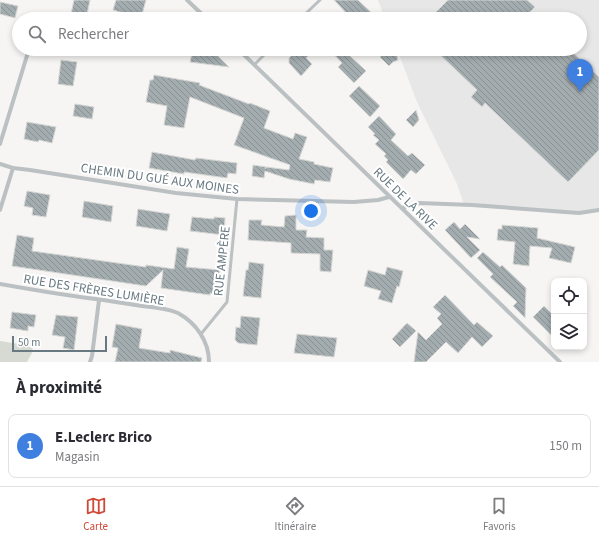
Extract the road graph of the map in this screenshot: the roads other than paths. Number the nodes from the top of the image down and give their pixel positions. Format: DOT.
graph roads {
  1 [pos="187,0"];
  2 [pos="320,0"];
  3 [pos="200,12"];
  4 [pos="307,12"];
  5 [pos="27,56"];
  6 [pos="245,56"];
  7 [pos="263,56"];
  8 [pos="254,64"];
  9 [pos="0,144"];
  10 [pos="0,164"];
  11 [pos="13,168"];
  12 [pos="390,197"];
  13 [pos="237,199"];
  14 [pos="402,208"];
  15 [pos="0,210"];
  16 [pos="599,210"];
  17 [pos="0,284"];
  18 [pos="99,300"];
  19 [pos="201,334"];
  20 [pos="90,362"];
  21 [pos="209,362"];
  22 [pos="560,362"];
  1 -- 3 [label="street"];
  2 -- 4 [label="lane"];
  5 -- 9 [label="street"];
  6 -- 8 [label="street, RUE DE LA RIVE"];
  7 -- 8 [label="lane"];
  8 -- 12 [label="street, RUE DE LA RIVE"];
  10 -- 11 [label="street, CHEMIN DU GUÉ AUX MOINES"];
  11 -- 13 [label="street, CHEMIN DU GUÉ AUX MOINES"];
  11 -- 15 [label="street"];
  12 -- 13 [label="street, CHEMIN DU GUÉ AUX MOINES"];
  12 -- 14 [label="street, RUE DE LA RIVE"];
  13 -- 19 [label="lane, RUE AMPÈRE"];
  14 -- 16 [label="street"];
  14 -- 22 [label="street, RUE DE LA RIVE"];
  17 -- 18 [label="street, RUE DES FRÈRES LUMIÈRE"];
  18 -- 19 [label="street, RUE DES FRÈRES LUMIÈRE"];
  18 -- 20 [label="street"];
  19 -- 21 [label="street"];
}
